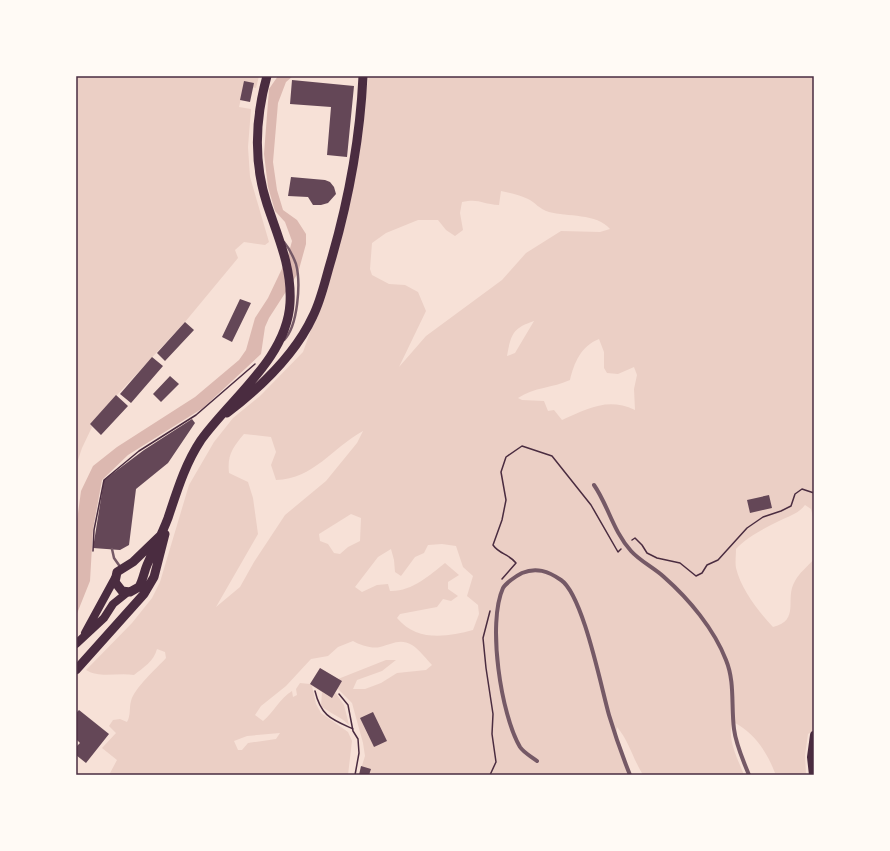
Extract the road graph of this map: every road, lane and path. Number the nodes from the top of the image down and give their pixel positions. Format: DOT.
graph roads {
  1 [pos="268,76"];
  2 [pos="363,76"];
  3 [pos="258,364"];
  4 [pos="216,422"];
  5 [pos="594,484"];
  6 [pos="814,493"];
  7 [pos="167,519"];
  8 [pos="161,535"];
  9 [pos="632,540"];
  10 [pos="112,549"];
  11 [pos="93,551"];
  12 [pos="124,567"];
  13 [pos="115,578"];
  14 [pos="141,583"];
  15 [pos="129,592"];
  16 [pos="136,603"];
  17 [pos="129,610"];
  18 [pos="84,636"];
  19 [pos="76,644"];
  20 [pos="76,670"];
  21 [pos="315,691"];
  22 [pos="339,694"];
  23 [pos="353,729"];
  24 [pos="814,735"];
  25 [pos="537,761"];
  26 [pos="355,775"];
  27 [pos="630,775"];
  28 [pos="749,775"];
  29 [pos="813,775"];
  1 -- 4 [label="highway"];
  2 -- 4 [label="highway"];
  3 -- 11 [label="path"];
  4 -- 7 [label="highway"];
  5 -- 28 [label="street"];
  6 -- 9 [label="path"];
  7 -- 8 [label="highway"];
  7 -- 16 [label="highway"];
  8 -- 12 [label="highway"];
  8 -- 14 [label="highway"];
  10 -- 12 [label="lane"];
  12 -- 13 [label="highway"];
  12 -- 14 [label="highway"];
  13 -- 15 [label="highway"];
  13 -- 18 [label="main road"];
  14 -- 15 [label="highway"];
  14 -- 16 [label="highway"];
  15 -- 17 [label="highway"];
  15 -- 18 [label="main road"];
  16 -- 17 [label="highway"];
  17 -- 20 [label="highway"];
  18 -- 19 [label="main road"];
  21 -- 23 [label="path"];
  22 -- 23 [label="path"];
  23 -- 26 [label="path"];
  24 -- 29 [label="main road"];
  25 -- 27 [label="street"];
}
